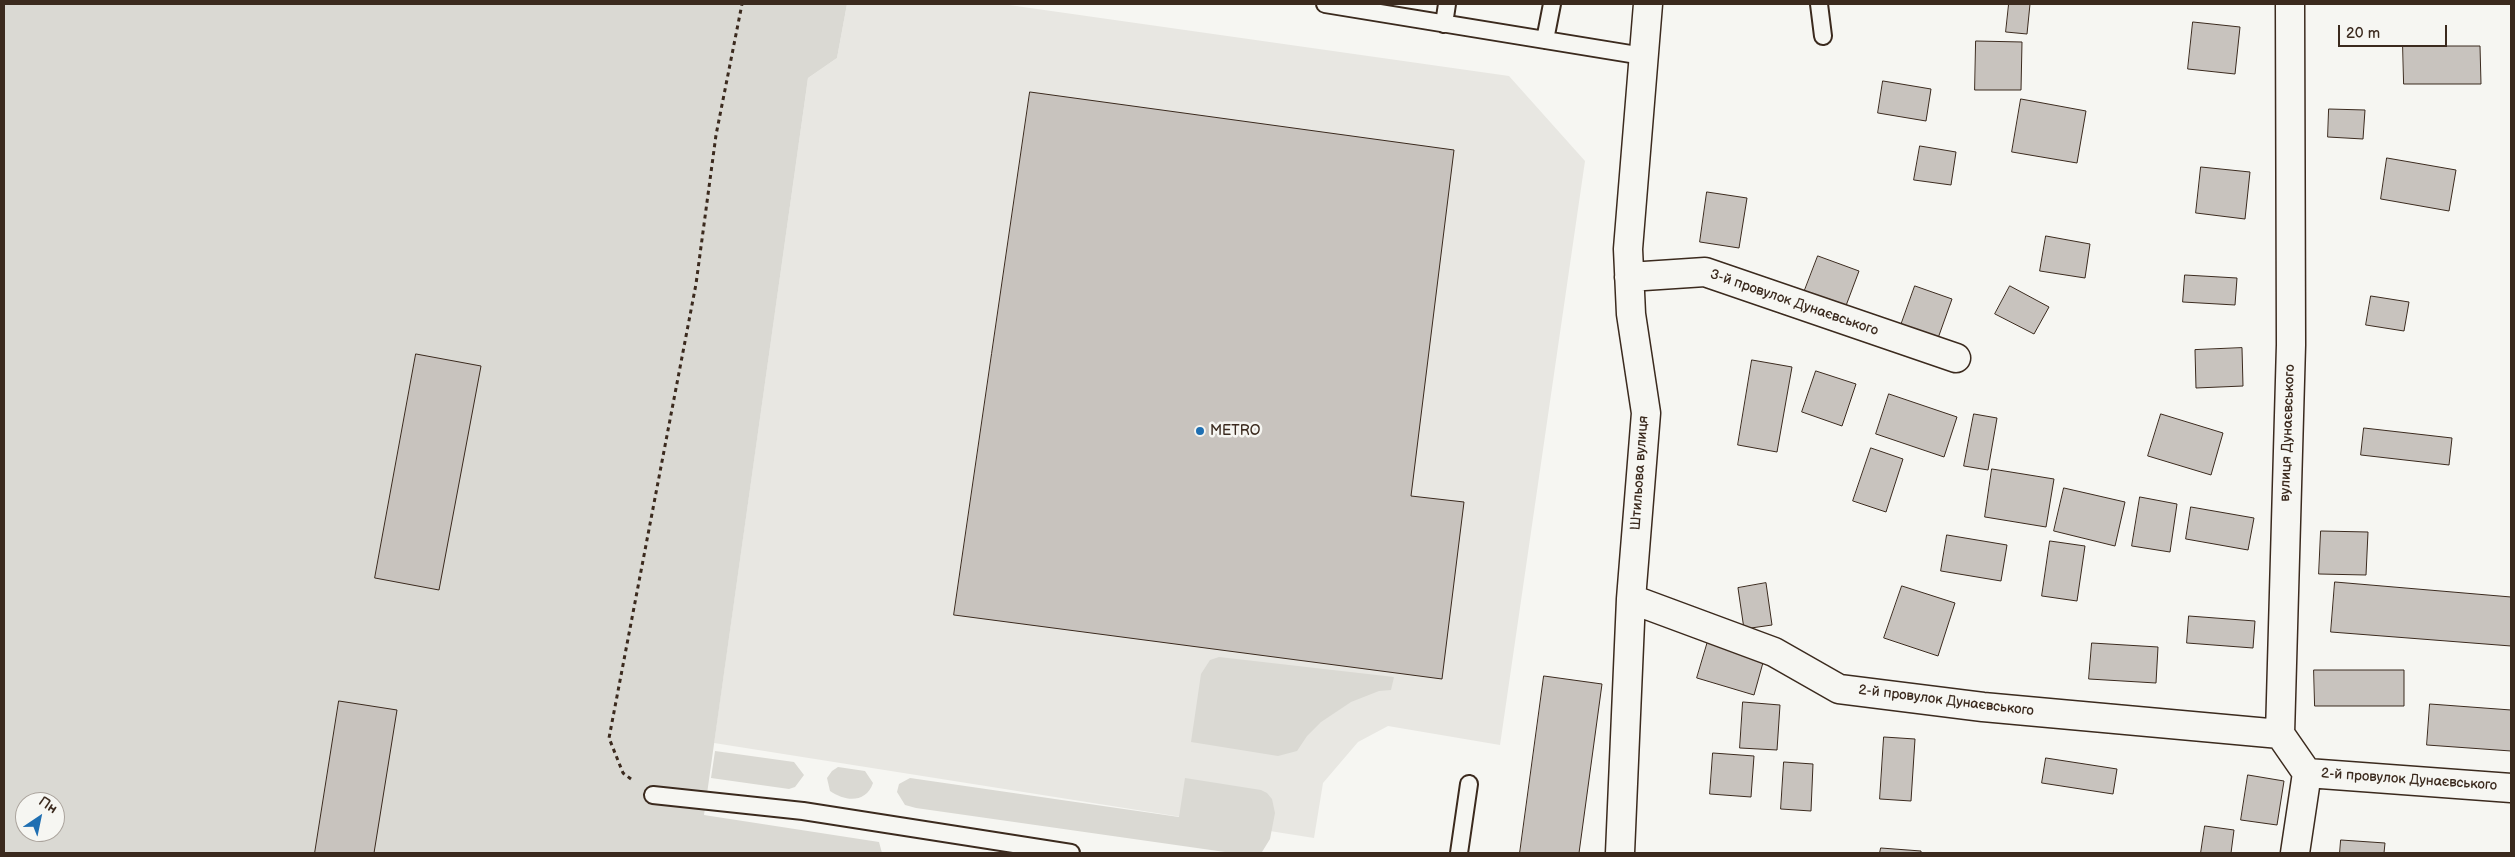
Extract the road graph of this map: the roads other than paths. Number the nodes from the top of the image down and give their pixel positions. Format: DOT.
graph roads {
  1 [pos="1325,4"];
  2 [pos="1447,4"];
  3 [pos="1552,4"];
  4 [pos="1648,4"];
  5 [pos="1819,4"];
  6 [pos="2290,4"];
  7 [pos="1444,24"];
  8 [pos="1823,36"];
  9 [pos="1545,40"];
  10 [pos="1643,56"];
  11 [pos="1629,277"];
  12 [pos="1956,358"];
  13 [pos="1631,599"];
  14 [pos="2280,734"];
  15 [pos="2307,772"];
  16 [pos="1469,784"];
  17 [pos="2511,788"];
  18 [pos="653,796"];
  19 [pos="1071,853"];
  20 [pos="1459,853"];
  21 [pos="1620,853"];
  22 [pos="2295,853"];
  1 -- 7 [label="lane"];
  2 -- 7 [label="lane"];
  3 -- 9 [label="lane"];
  4 -- 10 [label="street, Штильова вулиця"];
  5 -- 8 [label="lane"];
  6 -- 14 [label="street, вулиця Дунаєвського"];
  7 -- 9 [label="lane"];
  9 -- 10 [label="lane"];
  10 -- 11 [label="street, Штильова вулиця"];
  11 -- 12 [label="street, 3-й провулок Дунаєвського"];
  11 -- 13 [label="street, Штильова вулиця"];
  13 -- 14 [label="street, 2-й провулок Дунаєвського"];
  13 -- 21 [label="street, Штильова вулиця"];
  14 -- 15 [label="street"];
  15 -- 17 [label="street, 2-й провулок Дунаєвського"];
  15 -- 22 [label="street"];
  16 -- 20 [label="lane"];
  18 -- 19 [label="lane"];
}
